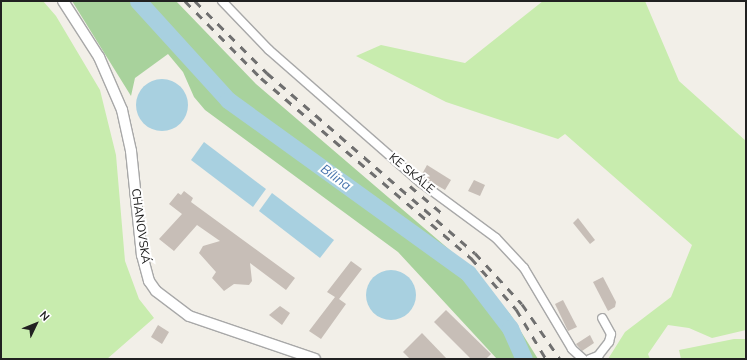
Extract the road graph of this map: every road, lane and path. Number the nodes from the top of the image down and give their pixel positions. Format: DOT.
graph roads {
  1 [pos="63,1"];
  2 [pos="222,1"];
  3 [pos="602,318"];
  4 [pos="315,359"];
  5 [pos="583,359"];
  6 [pos="590,359"];
  1 -- 4 [label="street, CHANOVSKÁ"];
  2 -- 5 [label="street, KE SKÁLE"];
  3 -- 6 [label="street"];
}
